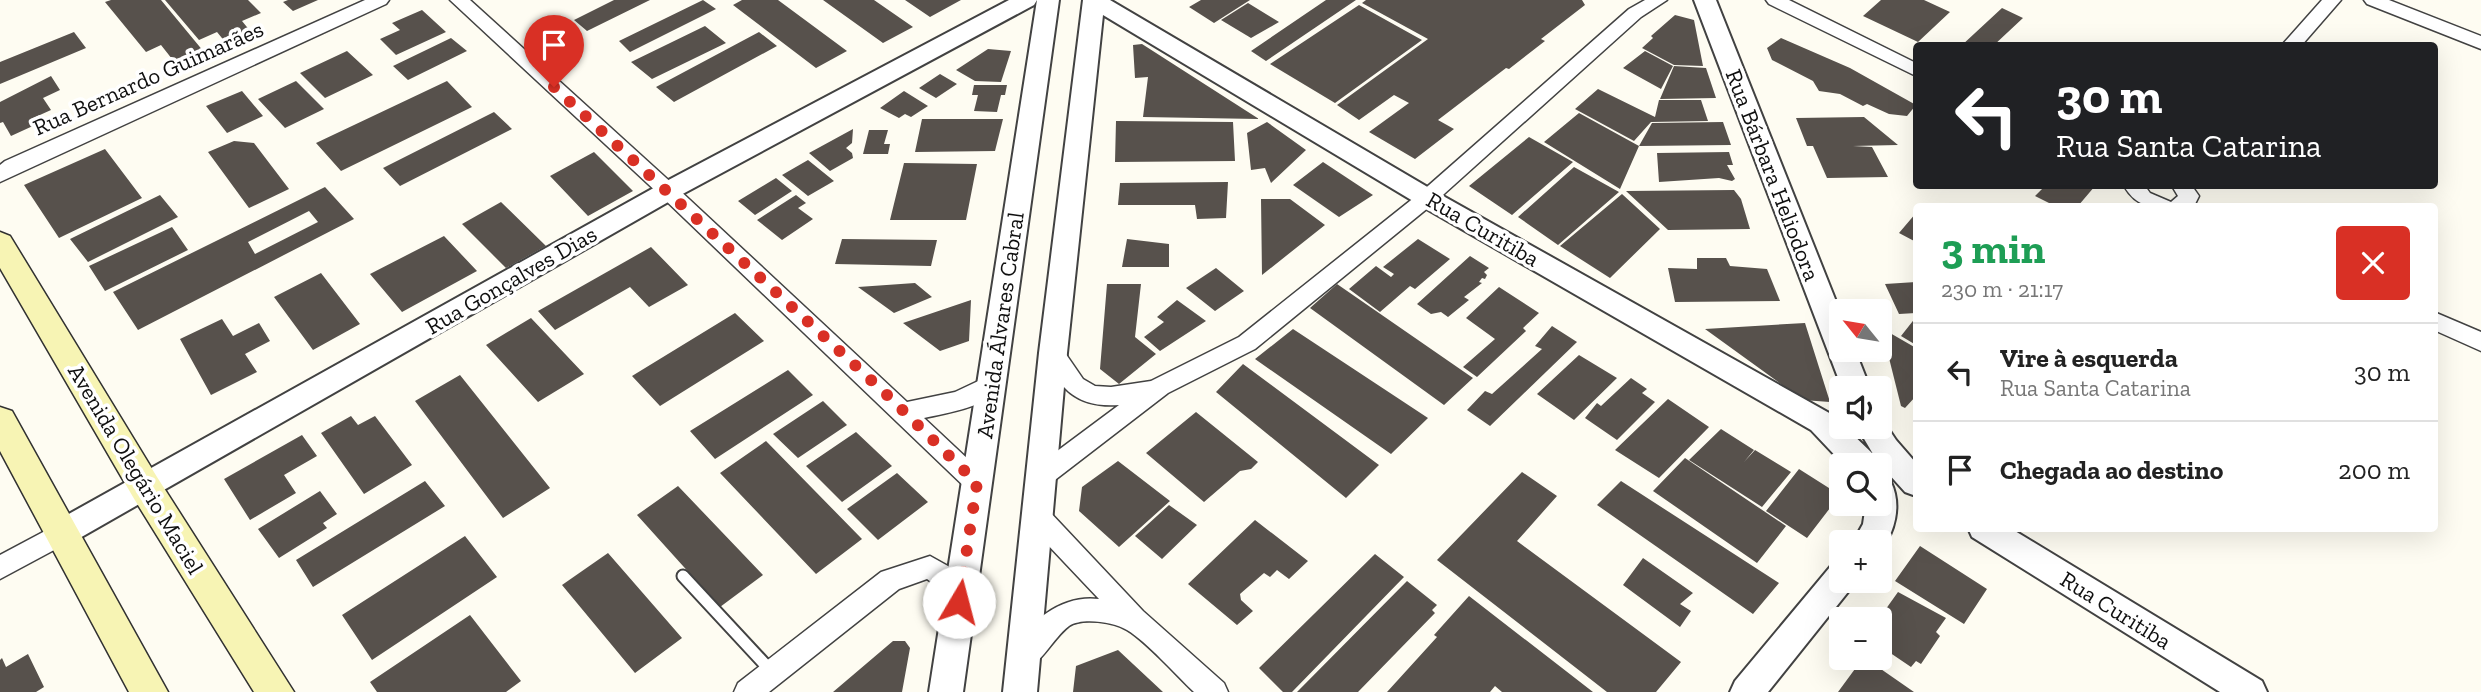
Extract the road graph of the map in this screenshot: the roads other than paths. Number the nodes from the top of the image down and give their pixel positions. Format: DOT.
graph roads {
  1 [pos="380,0"];
  2 [pos="459,0"];
  3 [pos="1026,0"];
  4 [pos="1048,0"];
  5 [pos="1094,0"];
  6 [pos="1658,0"];
  7 [pos="1705,0"];
  8 [pos="1775,0"];
  9 [pos="2332,0"];
  10 [pos="2373,0"];
  11 [pos="2294,42"];
  12 [pos="2481,43"];
  13 [pos="1913,69"];
  14 [pos="4,170"];
  15 [pos="2136,189"];
  16 [pos="668,191"];
  17 [pos="1427,198"];
  18 [pos="2151,203"];
  19 [pos="0,243"];
  20 [pos="1829,319"];
  21 [pos="2438,322"];
  22 [pos="2481,342"];
  23 [pos="1053,353"];
  24 [pos="991,384"];
  25 [pos="1160,387"];
  26 [pos="905,412"];
  27 [pos="0,420"];
  28 [pos="1821,422"];
  29 [pos="1829,424"];
  30 [pos="1879,439"];
  31 [pos="1852,453"];
  32 [pos="1042,476"];
  33 [pos="1913,481"];
  34 [pos="977,483"];
  35 [pos="145,487"];
  36 [pos="1038,517"];
  37 [pos="1990,532"];
  38 [pos="60,534"];
  39 [pos="0,568"];
  40 [pos="683,576"];
  41 [pos="1829,592"];
  42 [pos="1134,619"];
  43 [pos="956,624"];
  44 [pos="1023,658"];
  45 [pos="773,673"];
  46 [pos="149,692"];
  47 [pos="275,692"];
  48 [pos="748,692"];
  49 [pos="946,692"];
  50 [pos="1020,692"];
  51 [pos="1214,692"];
  52 [pos="1747,692"];
  53 [pos="2250,692"];
  1 -- 14 [label="street, Rua Bernardo Guimarães"];
  2 -- 16 [label="street"];
  3 -- 16 [label="street, Rua Gonçalves Dias"];
  4 -- 24 [label="street, Avenida Álvares Cabral"];
  5 -- 17 [label="street, Rua Curitiba"];
  5 -- 23 [label="street"];
  6 -- 17 [label="street"];
  7 -- 20 [label="street, Rua Bárbara Heliodora"];
  8 -- 13 [label="street"];
  9 -- 11 [label="street"];
  10 -- 12 [label="street"];
  15 -- 18 [label="street"];
  16 -- 26 [label="street"];
  16 -- 35 [label="street, Rua Gonçalves Dias"];
  17 -- 25 [label="street"];
  17 -- 28 [label="street, Rua Curitiba"];
  19 -- 35 [label="main road, Avenida Olegário Maciel"];
  21 -- 22 [label="street"];
  23 -- 25 [label="street"];
  23 -- 32 [label="street"];
  24 -- 26 [label="street"];
  24 -- 34 [label="street, Avenida Álvares Cabral"];
  25 -- 32 [label="street"];
  26 -- 34 [label="street"];
  27 -- 38 [label="main road"];
  28 -- 29 [label="street"];
  28 -- 31 [label="street, Rua Curitiba"];
  30 -- 33 [label="street"];
  32 -- 36 [label="street"];
  34 -- 43 [label="street, Avenida Álvares Cabral"];
  35 -- 38 [label="street, Rua Gonçalves Dias"];
  35 -- 47 [label="main road, Avenida Olegário Maciel"];
  36 -- 42 [label="street"];
  36 -- 44 [label="street"];
  37 -- 53 [label="street, Rua Curitiba"];
  38 -- 39 [label="street, Rua Gonçalves Dias"];
  38 -- 46 [label="main road"];
  40 -- 45 [label="lane"];
  41 -- 52 [label="street"];
  42 -- 44 [label="street"];
  42 -- 51 [label="street"];
  43 -- 45 [label="street"];
  43 -- 49 [label="street, Avenida Álvares Cabral"];
  44 -- 50 [label="street"];
  45 -- 48 [label="street"];
}
